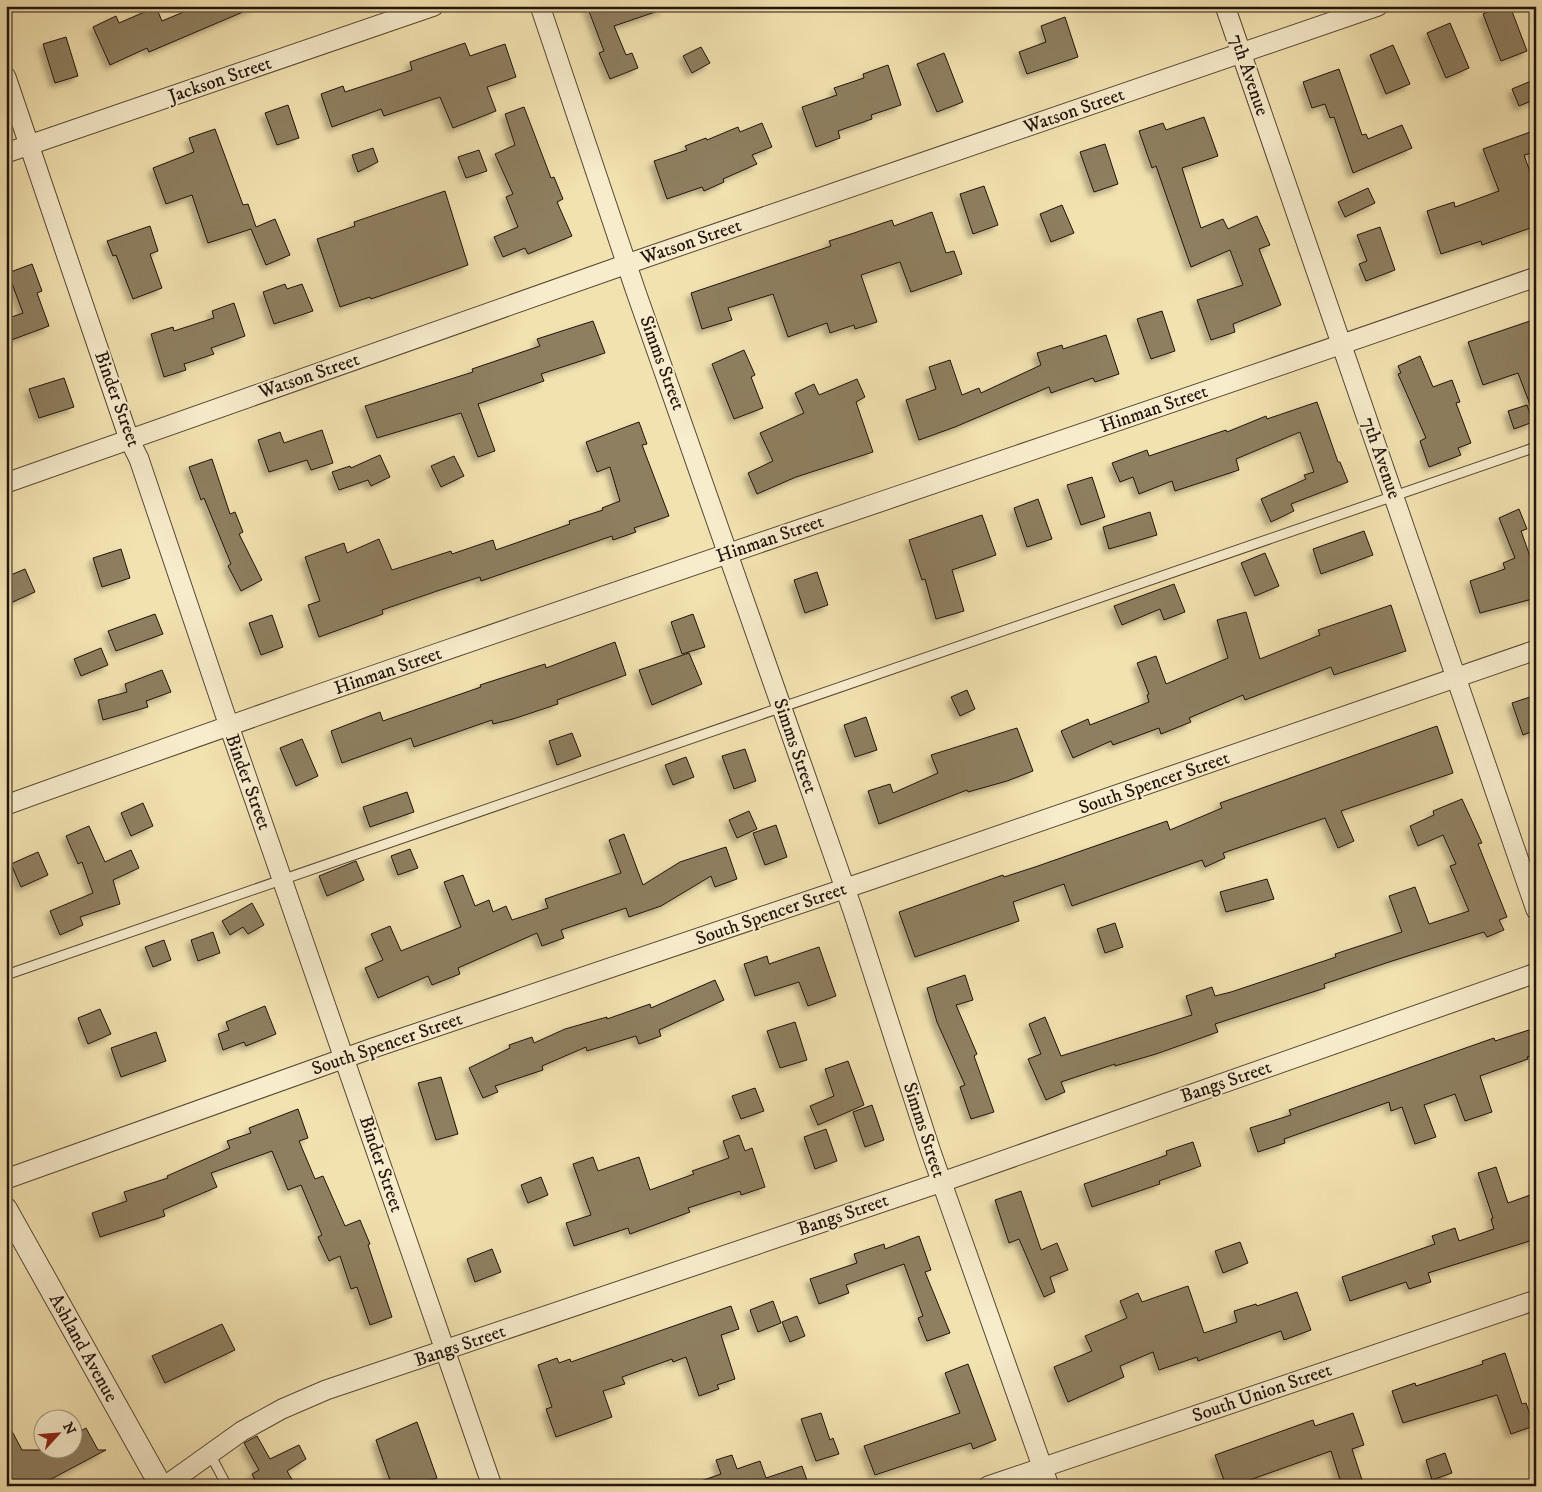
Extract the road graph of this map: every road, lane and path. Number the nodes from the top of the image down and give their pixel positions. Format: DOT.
graph roads {
  1 [pos="434,6"];
  2 [pos="540,6"];
  3 [pos="1225,6"];
  4 [pos="1378,6"];
  5 [pos="1241,53"];
  6 [pos="6,77"];
  7 [pos="30,146"];
  8 [pos="6,154"];
  9 [pos="627,264"];
  10 [pos="1536,277"];
  11 [pos="1343,344"];
  12 [pos="129,439"];
  13 [pos="1536,447"];
  14 [pos="6,483"];
  15 [pos="1394,496"];
  16 [pos="728,553"];
  17 [pos="1536,650"];
  18 [pos="1456,679"];
  19 [pos="782,707"];
  20 [pos="229,726"];
  21 [pos="6,805"];
  22 [pos="283,881"];
  23 [pos="844,888"];
  24 [pos="1536,910"];
  25 [pos="1536,972"];
  26 [pos="6,975"];
  27 [pos="344,1058"];
  28 [pos="6,1179"];
  29 [pos="942,1182"];
  30 [pos="6,1209"];
  31 [pos="1536,1300"];
  32 [pos="446,1351"];
  33 [pos="210,1454"];
  34 [pos="1043,1467"];
  35 [pos="161,1486"];
  36 [pos="165,1486"];
  37 [pos="227,1486"];
  38 [pos="492,1486"];
  39 [pos="988,1486"];
  40 [pos="1049,1486"];
  1 -- 7 [label="street, Jackson Street"];
  2 -- 9 [label="street, Simms Street"];
  3 -- 5 [label="street, 7th Avenue"];
  4 -- 5 [label="street, Watson Street"];
  5 -- 9 [label="street, Watson Street"];
  5 -- 11 [label="street, 7th Avenue"];
  6 -- 7 [label="street, Binder Street"];
  7 -- 8 [label="street, Jackson Street"];
  7 -- 12 [label="street, Binder Street"];
  9 -- 12 [label="street, Watson Street"];
  9 -- 16 [label="street, Simms Street"];
  10 -- 11 [label="street, Hinman Street"];
  11 -- 15 [label="street, 7th Avenue"];
  11 -- 16 [label="street, Hinman Street"];
  12 -- 14 [label="street, Watson Street"];
  12 -- 20 [label="street, Binder Street"];
  13 -- 15 [label="lane"];
  15 -- 18 [label="street, 7th Avenue"];
  15 -- 19 [label="lane"];
  16 -- 19 [label="street, Simms Street"];
  16 -- 20 [label="street, Hinman Street"];
  17 -- 18 [label="street, South Spencer Street"];
  18 -- 23 [label="street, South Spencer Street"];
  18 -- 24 [label="street, 7th Avenue"];
  19 -- 22 [label="lane"];
  19 -- 23 [label="street, Simms Street"];
  20 -- 21 [label="street, Hinman Street"];
  20 -- 22 [label="street, Binder Street"];
  22 -- 26 [label="lane"];
  22 -- 27 [label="street, Binder Street"];
  23 -- 27 [label="street, South Spencer Street"];
  23 -- 29 [label="street, Simms Street"];
  25 -- 29 [label="street, Bangs Street"];
  27 -- 28 [label="street, South Spencer Street"];
  27 -- 32 [label="street, Binder Street"];
  29 -- 32 [label="street, Bangs Street"];
  29 -- 34 [label="street, Simms Street"];
  30 -- 35 [label="street, Ashland Avenue"];
  31 -- 34 [label="street, South Union Street"];
  32 -- 33 [label="street, Bangs Street"];
  32 -- 38 [label="street, Binder Street"];
  33 -- 36 [label="street, Bangs Street"];
  33 -- 37 [label="lane"];
  34 -- 39 [label="street, South Union Street"];
  34 -- 40 [label="street, Simms Street"];
}
